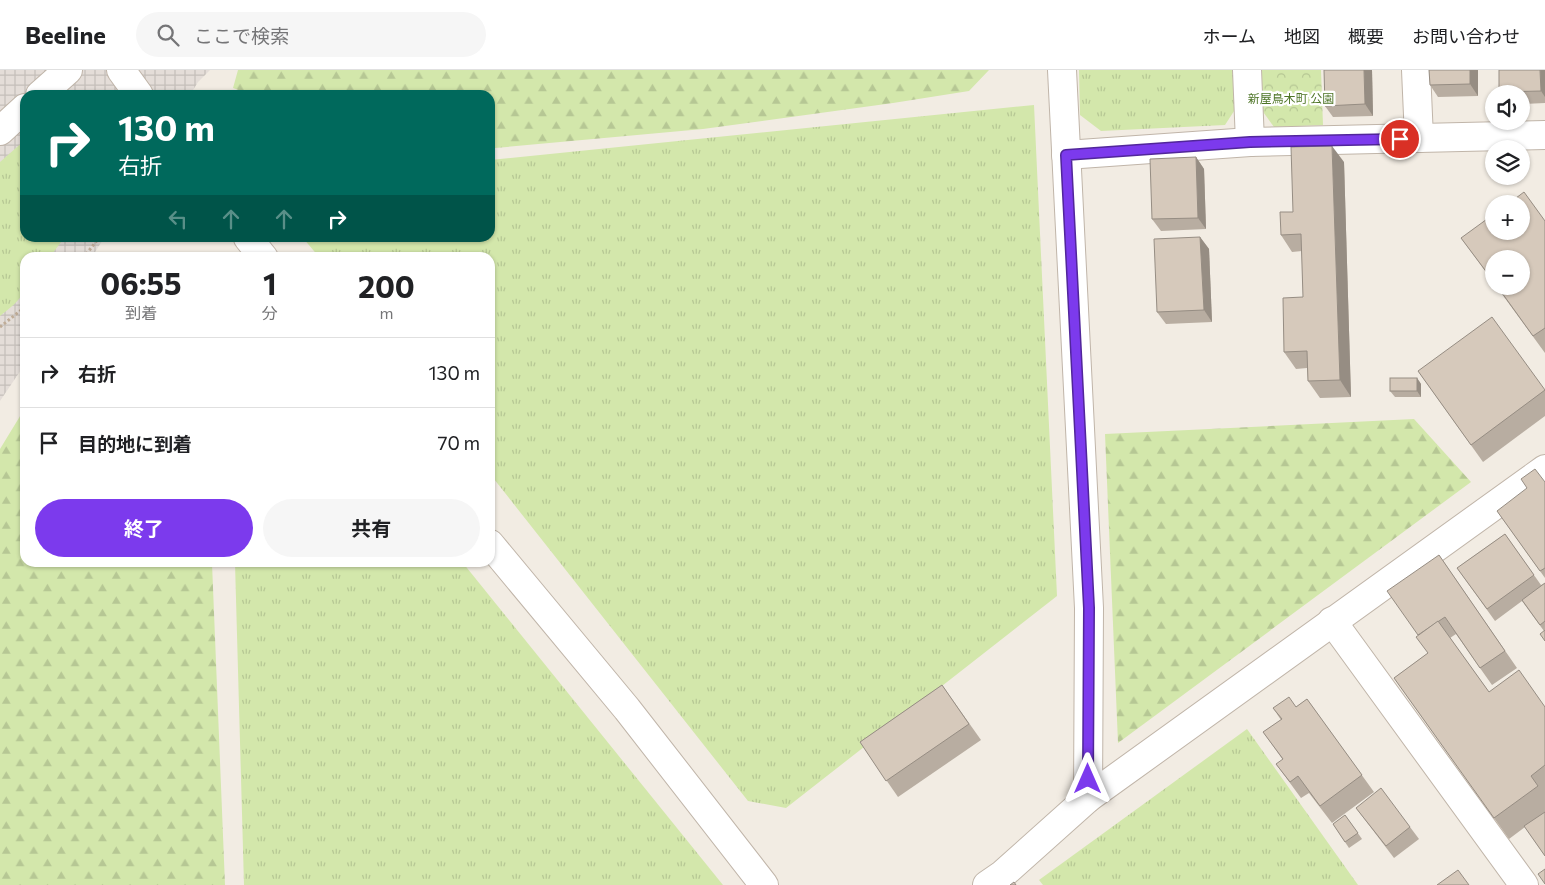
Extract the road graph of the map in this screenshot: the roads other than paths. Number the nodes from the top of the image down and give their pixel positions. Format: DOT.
graph roads {
  1 [pos="68,70"];
  2 [pos="121,70"];
  3 [pos="1062,70"];
  4 [pos="1247,70"];
  5 [pos="1416,70"];
  6 [pos="46,90"];
  7 [pos="135,90"];
  8 [pos="20,113"];
  9 [pos="0,131"];
  10 [pos="1545,135"];
  11 [pos="1419,138"];
  12 [pos="1250,142"];
  13 [pos="1066,155"];
  14 [pos="251,242"];
  15 [pos="259,252"];
  16 [pos="1545,469"];
  17 [pos="495,550"];
  18 [pos="1332,621"];
  19 [pos="1088,798"];
  20 [pos="764,885"];
  21 [pos="987,885"];
  22 [pos="1524,885"];
  1 -- 6 [label="street"];
  2 -- 7 [label="street"];
  3 -- 13 [label="street"];
  4 -- 12 [label="street"];
  5 -- 11 [label="street"];
  8 -- 9 [label="street"];
  10 -- 11 [label="street"];
  11 -- 12 [label="street"];
  12 -- 13 [label="street"];
  13 -- 19 [label="street"];
  14 -- 15 [label="street"];
  16 -- 18 [label="street"];
  17 -- 20 [label="street"];
  18 -- 19 [label="street"];
  18 -- 22 [label="street"];
  19 -- 21 [label="street"];
}
